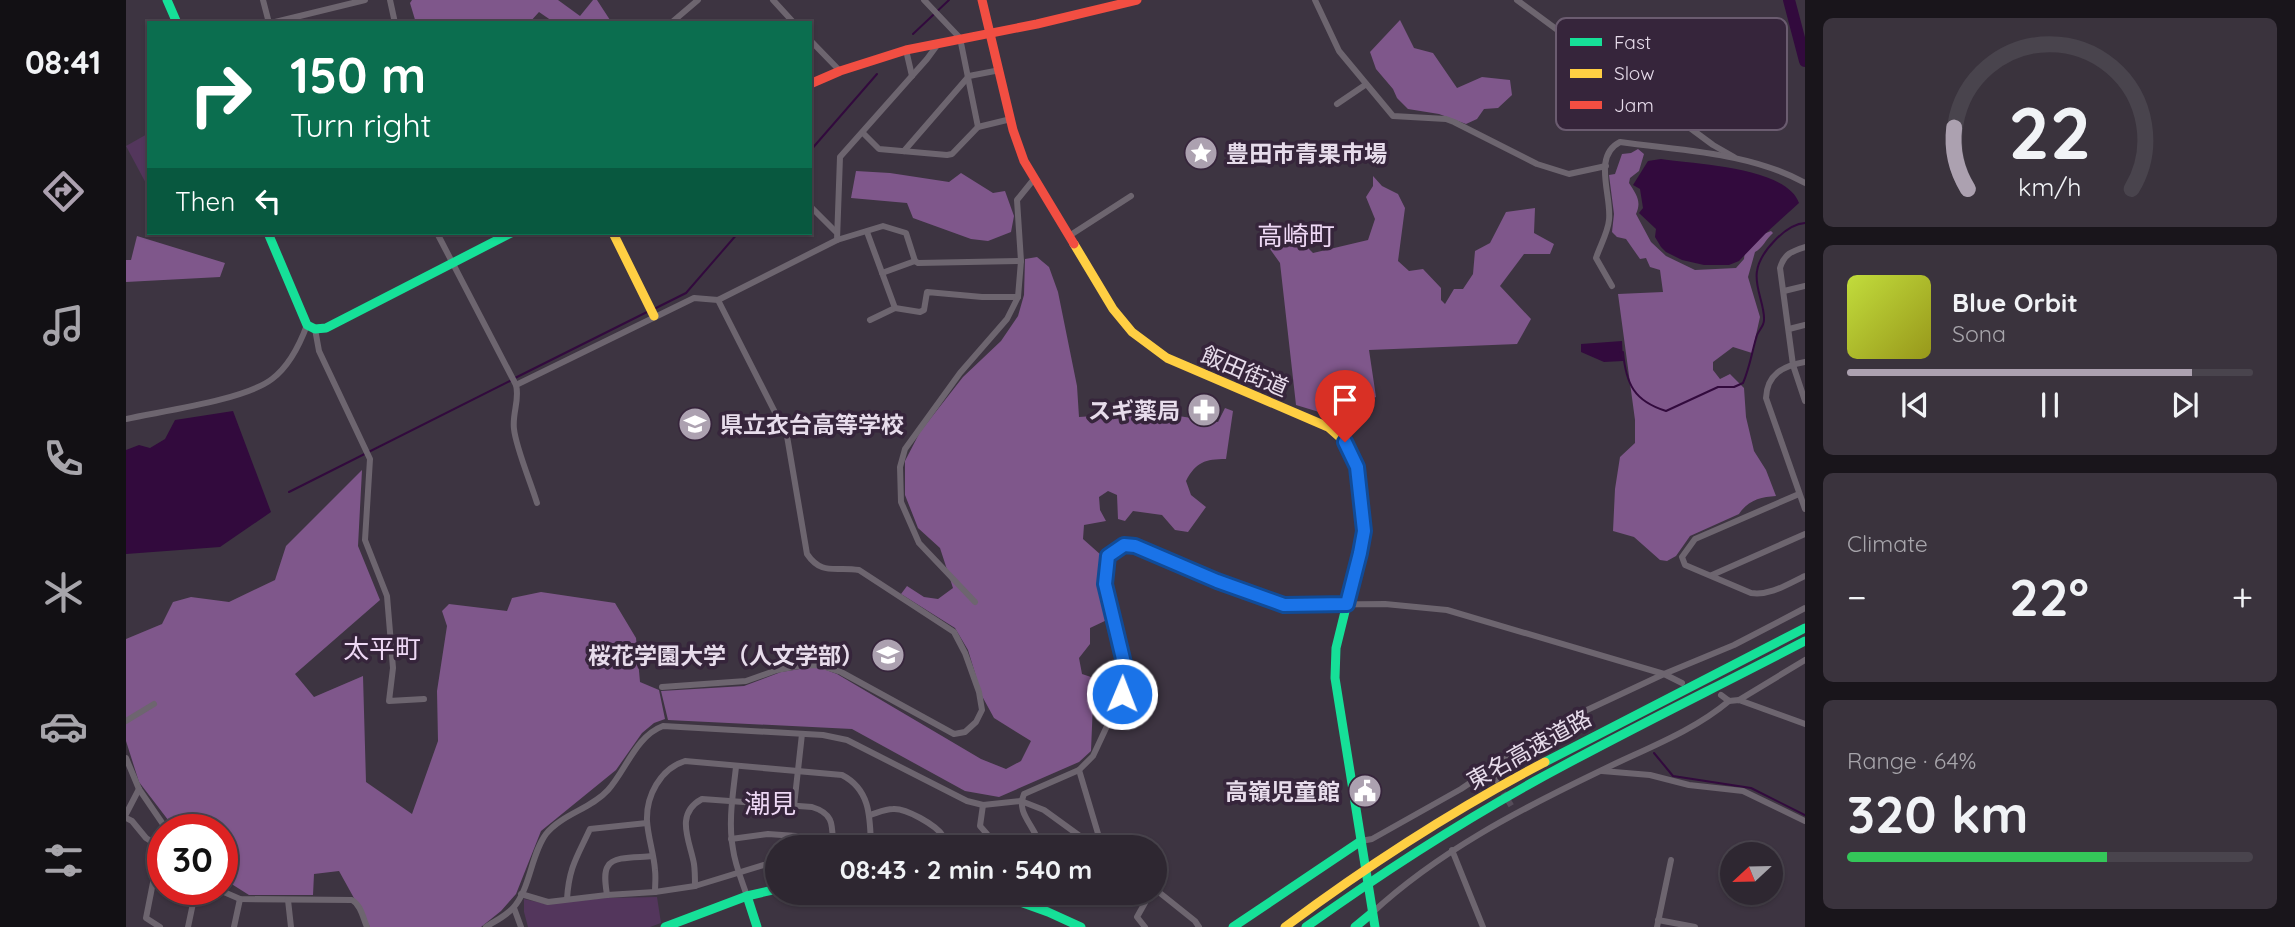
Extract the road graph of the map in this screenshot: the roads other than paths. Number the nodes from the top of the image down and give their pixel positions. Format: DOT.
graph roads {
  1 [pos="167,0"];
  2 [pos="263,0"];
  3 [pos="366,0"];
  4 [pos="390,0"];
  5 [pos="698,0"];
  6 [pos="773,0"];
  7 [pos="924,0"];
  8 [pos="982,0"];
  9 [pos="1137,0"];
  10 [pos="1315,0"];
  11 [pos="1517,0"];
  12 [pos="176,21"];
  13 [pos="269,21"];
  14 [pos="278,21"];
  15 [pos="395,21"];
  16 [pos="673,21"];
  17 [pos="792,21"];
  18 [pos="1556,29"];
  19 [pos="991,33"];
  20 [pos="960,37"];
  21 [pos="812,42"];
  22 [pos="939,42"];
  23 [pos="906,50"];
  24 [pos="1000,70"];
  25 [pos="840,71"];
  26 [pos="912,76"];
  27 [pos="969,76"];
  28 [pos="812,83"];
  29 [pos="1365,85"];
  30 [pos="1337,104"];
  31 [pos="1011,119"];
  32 [pos="978,127"];
  33 [pos="1693,130"];
  34 [pos="863,133"];
  35 [pos="904,151"];
  36 [pos="1736,158"];
  37 [pos="1606,166"];
  38 [pos="1034,179"];
  39 [pos="1805,183"];
  40 [pos="1131,196"];
  41 [pos="812,208"];
  42 [pos="867,232"];
  43 [pos="269,235"];
  44 [pos="438,235"];
  45 [pos="507,235"];
  46 [pos="614,235"];
  47 [pos="837,236"];
  48 [pos="1069,236"];
  49 [pos="1805,247"];
  50 [pos="915,261"];
  51 [pos="1021,261"];
  52 [pos="451,262"];
  53 [pos="882,273"];
  54 [pos="1612,286"];
  55 [pos="1805,286"];
  56 [pos="1784,292"];
  57 [pos="1018,297"];
  58 [pos="718,300"];
  59 [pos="895,308"];
  60 [pos="654,316"];
  61 [pos="870,320"];
  62 [pos="1805,325"];
  63 [pos="311,327"];
  64 [pos="1789,329"];
  65 [pos="1805,362"];
  66 [pos="1793,365"];
  67 [pos="516,385"];
  68 [pos="1805,401"];
  69 [pos="126,419"];
  70 [pos="1799,494"];
  71 [pos="537,503"];
  72 [pos="1805,509"];
  73 [pos="1805,534"];
  74 [pos="1712,575"];
  75 [pos="1805,576"];
  76 [pos="975,602"];
  77 [pos="1347,604"];
  78 [pos="1805,608"];
  79 [pos="1805,628"];
  80 [pos="1805,641"];
  81 [pos="1805,660"];
  82 [pos="1664,674"];
  83 [pos="1682,682"];
  84 [pos="662,687"];
  85 [pos="1721,695"];
  86 [pos="424,699"];
  87 [pos="1739,700"];
  88 [pos="1729,701"];
  89 [pos="154,704"];
  90 [pos="126,721"];
  91 [pos="1805,724"];
  92 [pos="802,734"];
  93 [pos="126,758"];
  94 [pos="736,767"];
  95 [pos="1490,769"];
  96 [pos="1079,770"];
  97 [pos="1600,770"];
  98 [pos="799,772"];
  99 [pos="1496,780"];
  100 [pos="139,789"];
  101 [pos="1021,801"];
  102 [pos="732,802"];
  103 [pos="983,805"];
  104 [pos="794,806"];
  105 [pos="156,814"];
  106 [pos="870,815"];
  107 [pos="126,816"];
  108 [pos="1805,821"];
  109 [pos="647,823"];
  110 [pos="782,835"];
  111 [pos="832,835"];
  112 [pos="871,835"];
  113 [pos="942,835"];
  114 [pos="987,835"];
  115 [pos="1037,835"];
  116 [pos="1078,835"];
  117 [pos="1098,835"];
  118 [pos="147,839"];
  119 [pos="731,839"];
  120 [pos="1361,841"];
  121 [pos="1452,850"];
  122 [pos="652,856"];
  123 [pos="1671,860"];
  124 [pos="765,864"];
  125 [pos="739,872"];
  126 [pos="695,886"];
  127 [pos="655,892"];
  128 [pos="765,892"];
  129 [pos="521,894"];
  130 [pos="607,895"];
  131 [pos="747,896"];
  132 [pos="240,898"];
  133 [pos="567,899"];
  134 [pos="1167,899"];
  135 [pos="288,900"];
  136 [pos="149,905"];
  137 [pos="193,905"];
  138 [pos="1028,905"];
  139 [pos="1144,905"];
  140 [pos="513,908"];
  141 [pos="1372,910"];
  142 [pos="1657,923"];
  143 [pos="1197,924"];
  144 [pos="160,927"];
  145 [pos="188,927"];
  146 [pos="234,927"];
  147 [pos="291,927"];
  148 [pos="367,927"];
  149 [pos="486,927"];
  150 [pos="521,927"];
  151 [pos="665,927"];
  152 [pos="757,927"];
  153 [pos="1081,927"];
  154 [pos="1145,927"];
  155 [pos="1187,927"];
  156 [pos="1233,927"];
  157 [pos="1285,927"];
  158 [pos="1306,927"];
  159 [pos="1354,927"];
  160 [pos="1375,927"];
  161 [pos="1483,927"];
  162 [pos="1695,927"];
  1 -- 12 [label="main road"];
  2 -- 13 [label="street"];
  3 -- 14 [label="street"];
  4 -- 15 [label="street"];
  5 -- 16 [label="street"];
  6 -- 17 [label="street"];
  7 -- 20 [label="street"];
  8 -- 19 [label="main road, 飯田街道"];
  9 -- 19 [label="main road"];
  10 -- 29 [label="street"];
  11 -- 18 [label="street"];
  19 -- 20 [label="main road"];
  19 -- 24 [label="main road, 飯田街道"];
  20 -- 22 [label="main road"];
  20 -- 27 [label="street"];
  21 -- 25 [label="street"];
  22 -- 23 [label="main road"];
  22 -- 26 [label="street"];
  23 -- 25 [label="main road"];
  23 -- 26 [label="street"];
  24 -- 27 [label="street"];
  24 -- 31 [label="main road, 飯田街道"];
  25 -- 28 [label="main road"];
  26 -- 34 [label="street"];
  27 -- 32 [label="street"];
  27 -- 35 [label="street"];
  29 -- 30 [label="street"];
  29 -- 37 [label="street"];
  31 -- 32 [label="street"];
  31 -- 38 [label="main road, 飯田街道"];
  32 -- 35 [label="street"];
  33 -- 36 [label="street"];
  34 -- 35 [label="street"];
  34 -- 47 [label="street"];
  36 -- 37 [label="street"];
  36 -- 39 [label="street"];
  37 -- 54 [label="street"];
  38 -- 48 [label="main road, 飯田街道"];
  38 -- 51 [label="street"];
  40 -- 48 [label="street"];
  41 -- 47 [label="street"];
  42 -- 47 [label="street"];
  42 -- 50 [label="street"];
  42 -- 53 [label="street"];
  43 -- 63 [label="main road"];
  44 -- 52 [label="street"];
  45 -- 52 [label="main road"];
  46 -- 60 [label="main road"];
  47 -- 58 [label="street"];
  48 -- 77 [label="main road, 飯田街道"];
  49 -- 56 [label="street"];
  50 -- 51 [label="street"];
  50 -- 53 [label="street"];
  51 -- 57 [label="street"];
  52 -- 63 [label="main road"];
  52 -- 67 [label="street"];
  53 -- 59 [label="street"];
  55 -- 56 [label="street"];
  56 -- 64 [label="street"];
  57 -- 59 [label="street"];
  57 -- 76 [label="street"];
  58 -- 60 [label="street"];
  58 -- 84 [label="street"];
  59 -- 61 [label="street"];
  60 -- 67 [label="street"];
  62 -- 64 [label="street"];
  63 -- 69 [label="street"];
  63 -- 86 [label="street"];
  64 -- 66 [label="street"];
  65 -- 66 [label="street"];
  66 -- 68 [label="street"];
  66 -- 70 [label="street"];
  67 -- 71 [label="street"];
  70 -- 72 [label="street"];
  70 -- 74 [label="street"];
  73 -- 74 [label="street"];
  74 -- 75 [label="street"];
  77 -- 82 [label="street"];
  77 -- 96 [label="street"];
  77 -- 120 [label="main road, 飯田街道"];
  78 -- 82 [label="street"];
  79 -- 157 [label="main road, 東名高速道路"];
  80 -- 158 [label="main road, 東名高速道路"];
  81 -- 87 [label="street"];
  82 -- 83 [label="street"];
  82 -- 95 [label="street"];
  85 -- 88 [label="street"];
  87 -- 88 [label="street"];
  87 -- 91 [label="street"];
  88 -- 97 [label="street"];
  89 -- 90 [label="street"];
  92 -- 98 [label="street"];
  92 -- 103 [label="street"];
  92 -- 129 [label="street"];
  93 -- 100 [label="street"];
  94 -- 98 [label="street"];
  94 -- 102 [label="street"];
  94 -- 109 [label="street"];
  95 -- 99 [label="street"];
  95 -- 120 [label="street"];
  96 -- 101 [label="street"];
  96 -- 117 [label="street"];
  97 -- 108 [label="street"];
  97 -- 121 [label="street"];
  98 -- 104 [label="street"];
  98 -- 106 [label="street"];
  100 -- 105 [label="street"];
  100 -- 107 [label="street"];
  101 -- 103 [label="street"];
  101 -- 115 [label="street"];
  101 -- 116 [label="street"];
  102 -- 104 [label="street"];
  102 -- 119 [label="street"];
  102 -- 126 [label="street"];
  103 -- 114 [label="street"];
  104 -- 111 [label="street"];
  106 -- 112 [label="street"];
  106 -- 113 [label="street"];
  107 -- 118 [label="street"];
  109 -- 122 [label="street"];
  109 -- 133 [label="street"];
  110 -- 119 [label="street"];
  119 -- 125 [label="street"];
  120 -- 141 [label="main road, 飯田街道"];
  120 -- 156 [label="main road"];
  121 -- 141 [label="street"];
  121 -- 161 [label="street"];
  122 -- 127 [label="street"];
  122 -- 130 [label="street"];
  123 -- 142 [label="street"];
  124 -- 125 [label="street"];
  125 -- 126 [label="street"];
  125 -- 131 [label="street"];
  126 -- 127 [label="street"];
  127 -- 130 [label="street"];
  128 -- 131 [label="main road"];
  129 -- 133 [label="street"];
  129 -- 140 [label="street"];
  130 -- 133 [label="street"];
  131 -- 151 [label="main road"];
  131 -- 152 [label="main road"];
  132 -- 135 [label="street"];
  132 -- 146 [label="street"];
  134 -- 143 [label="street"];
  135 -- 147 [label="street"];
  135 -- 148 [label="street"];
  136 -- 144 [label="street"];
  137 -- 145 [label="street"];
  138 -- 153 [label="main road"];
  139 -- 154 [label="street"];
  140 -- 149 [label="street"];
  140 -- 150 [label="street"];
  141 -- 159 [label="main road"];
  141 -- 160 [label="main road, 飯田街道"];
  142 -- 162 [label="street"];
  143 -- 155 [label="street"];
}
